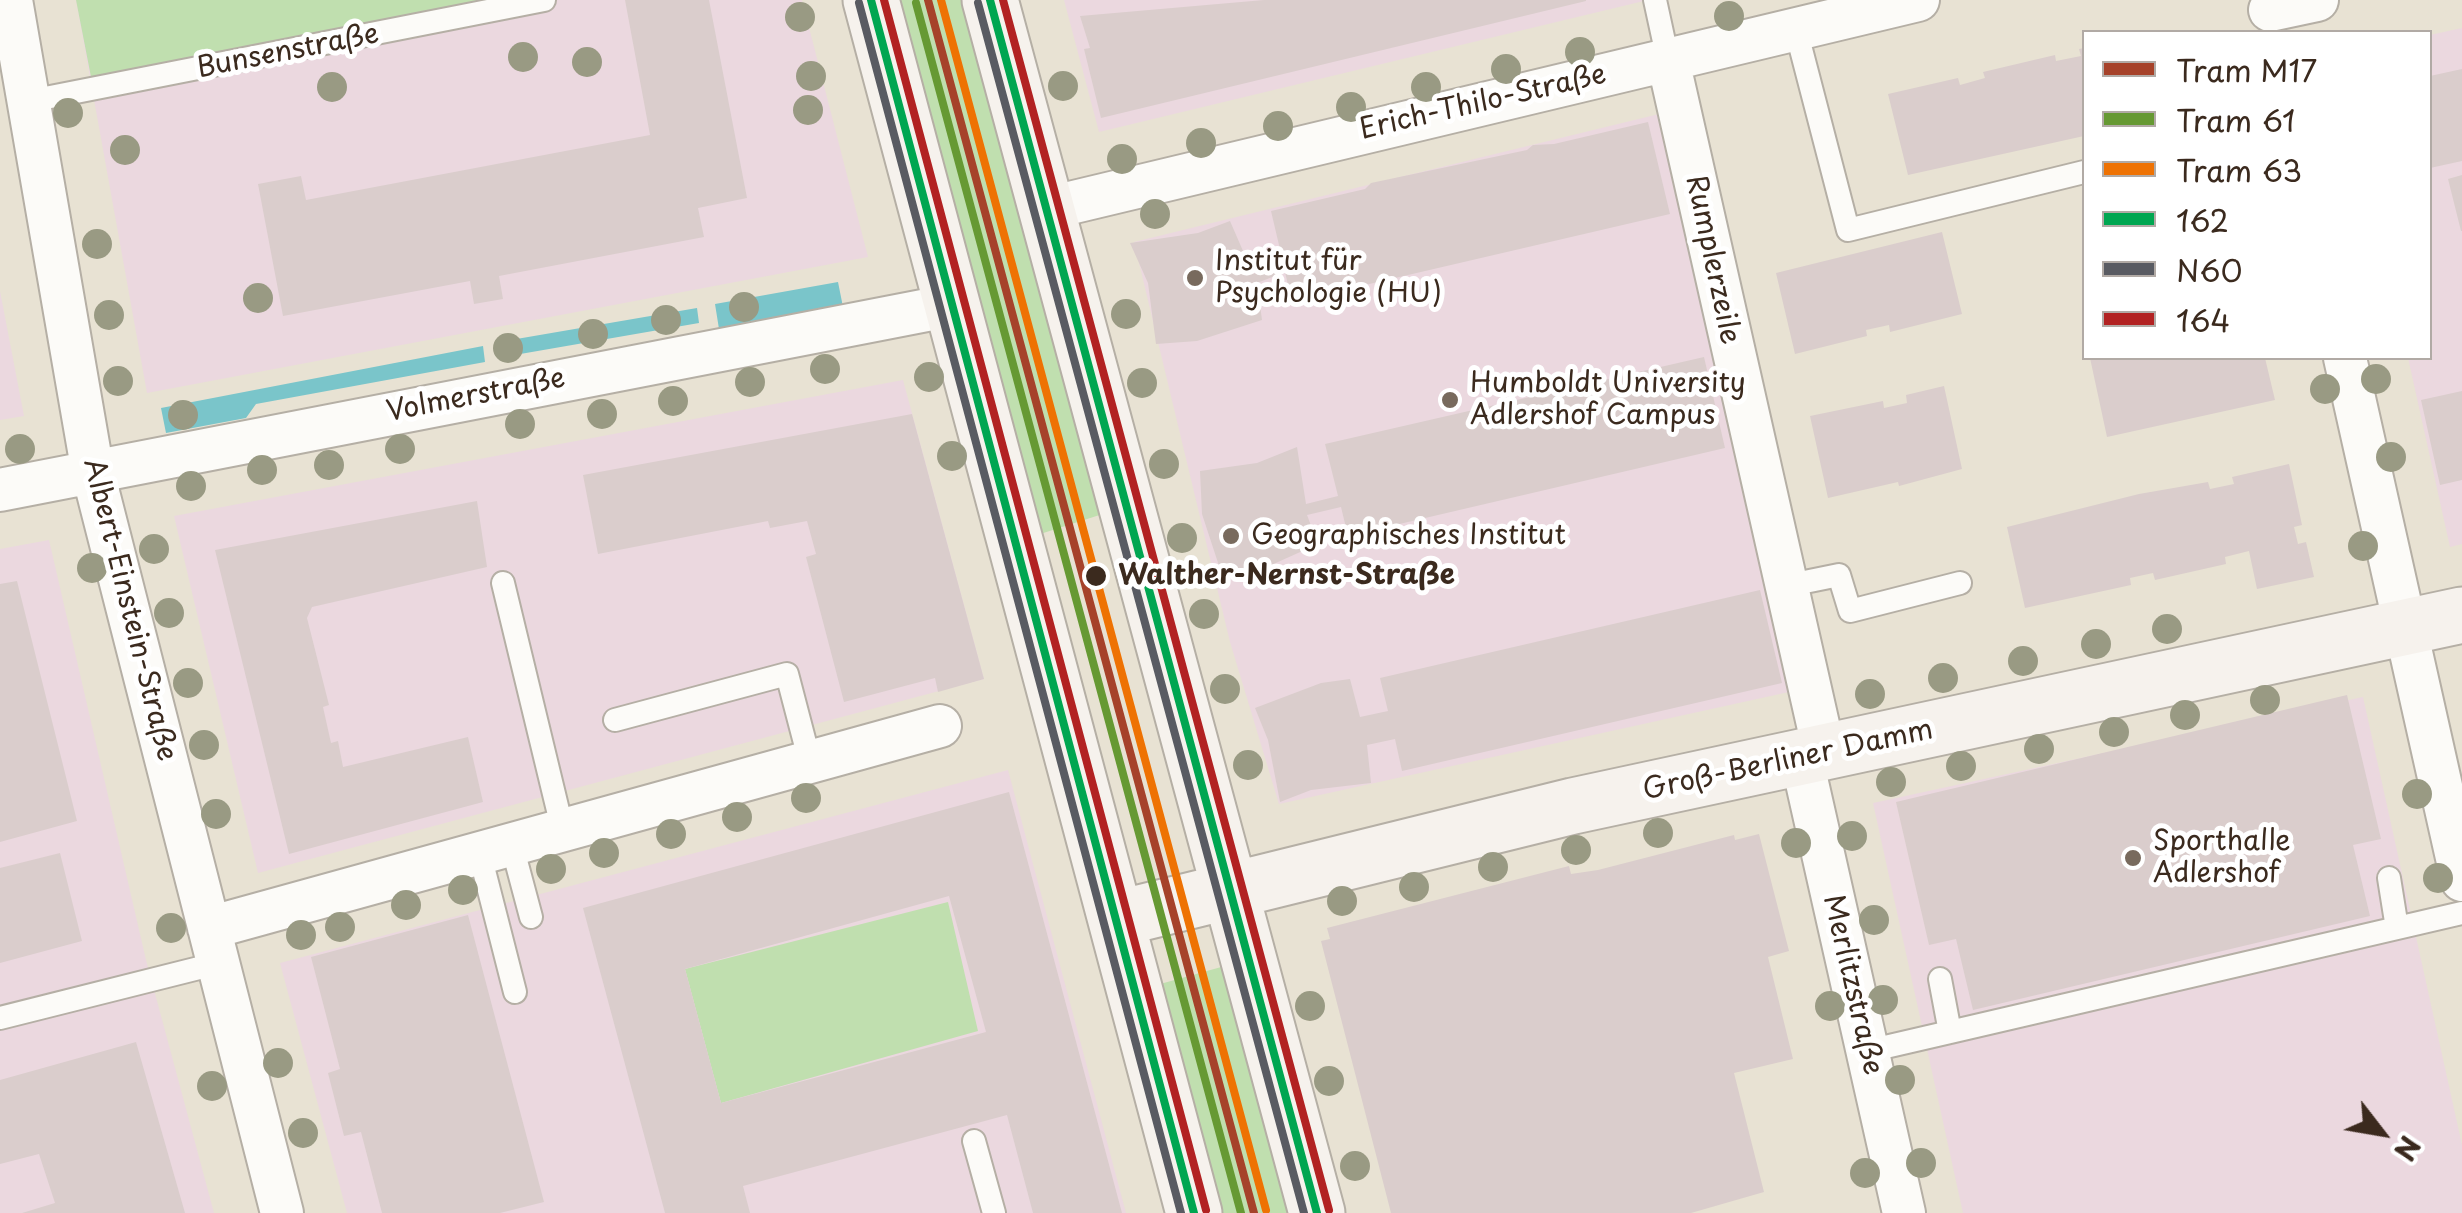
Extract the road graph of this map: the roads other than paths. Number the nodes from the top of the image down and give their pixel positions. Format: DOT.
graph roads {
  1 [pos="11,0"];
  2 [pos="544,0"];
  3 [pos="871,0"];
  4 [pos="990,0"];
  5 [pos="1655,0"];
  6 [pos="1918,0"];
  7 [pos="2317,0"];
  8 [pos="2271,14"];
  9 [pos="1796,30"];
  10 [pos="1668,60"];
  11 [pos="30,101"];
  12 [pos="2082,172"];
  13 [pos="1048,208"];
  14 [pos="953,305"];
  15 [pos="2345,360"];
  16 [pos="93,473"];
  17 [pos="0,490"];
  18 [pos="1960,583"];
  19 [pos="503,584"];
  20 [pos="1785,586"];
  21 [pos="2462,615"];
  22 [pos="2403,628"];
  23 [pos="615,720"];
  24 [pos="940,726"];
  25 [pos="1813,753"];
  26 [pos="810,762"];
  27 [pos="562,828"];
  28 [pos="495,846"];
  29 [pos="2389,878"];
  30 [pos="2462,880"];
  31 [pos="1230,890"];
  32 [pos="2462,913"];
  33 [pos="531,917"];
  34 [pos="1116,919"];
  35 [pos="2397,928"];
  36 [pos="214,946"];
  37 [pos="1940,979"];
  38 [pos="515,992"];
  39 [pos="0,1018"];
  40 [pos="1950,1032"];
  41 [pos="1868,1051"];
  42 [pos="974,1141"];
  43 [pos="282,1213"];
  44 [pos="994,1213"];
  45 [pos="1194,1213"];
  46 [pos="1317,1213"];
  47 [pos="1904,1213"];
  1 -- 11 [label="street, Albert-Einstein-Straße"];
  2 -- 11 [label="lane, Bunsenstraße"];
  3 -- 14 [label="main road"];
  4 -- 13 [label="main road"];
  5 -- 10 [label="lane"];
  6 -- 9 [label="street, Erich-Thilo-Straße"];
  7 -- 8 [label="street"];
  9 -- 10 [label="street, Erich-Thilo-Straße"];
  9 -- 12 [label="lane"];
  10 -- 13 [label="street, Erich-Thilo-Straße"];
  10 -- 20 [label="street, Rumplerzeile"];
  11 -- 16 [label="street, Albert-Einstein-Straße"];
  13 -- 31 [label="main road"];
  14 -- 16 [label="street, Volmerstraße"];
  14 -- 34 [label="main road"];
  15 -- 22 [label="street"];
  16 -- 17 [label="street, Volmerstraße"];
  16 -- 36 [label="street, Albert-Einstein-Straße"];
  18 -- 20 [label="lane"];
  19 -- 27 [label="lane"];
  20 -- 25 [label="street, Rumplerzeile"];
  21 -- 22 [label="main road, Groß-Berliner Damm"];
  22 -- 25 [label="main road, Groß-Berliner Damm"];
  22 -- 30 [label="street"];
  23 -- 26 [label="lane"];
  24 -- 26 [label="street"];
  25 -- 31 [label="main road, Groß-Berliner Damm"];
  25 -- 41 [label="street, Merlitzstraße"];
  26 -- 27 [label="street"];
  27 -- 28 [label="street"];
  28 -- 33 [label="lane"];
  28 -- 36 [label="street"];
  28 -- 38 [label="lane"];
  29 -- 35 [label="lane"];
  31 -- 34 [label="main road, Groß-Berliner Damm"];
  31 -- 46 [label="main road"];
  32 -- 35 [label="lane"];
  34 -- 45 [label="main road"];
  35 -- 40 [label="lane"];
  36 -- 39 [label="lane"];
  36 -- 43 [label="street, Albert-Einstein-Straße"];
  37 -- 40 [label="lane"];
  40 -- 41 [label="lane"];
  41 -- 47 [label="street, Merlitzstraße"];
  42 -- 44 [label="lane"];
}
